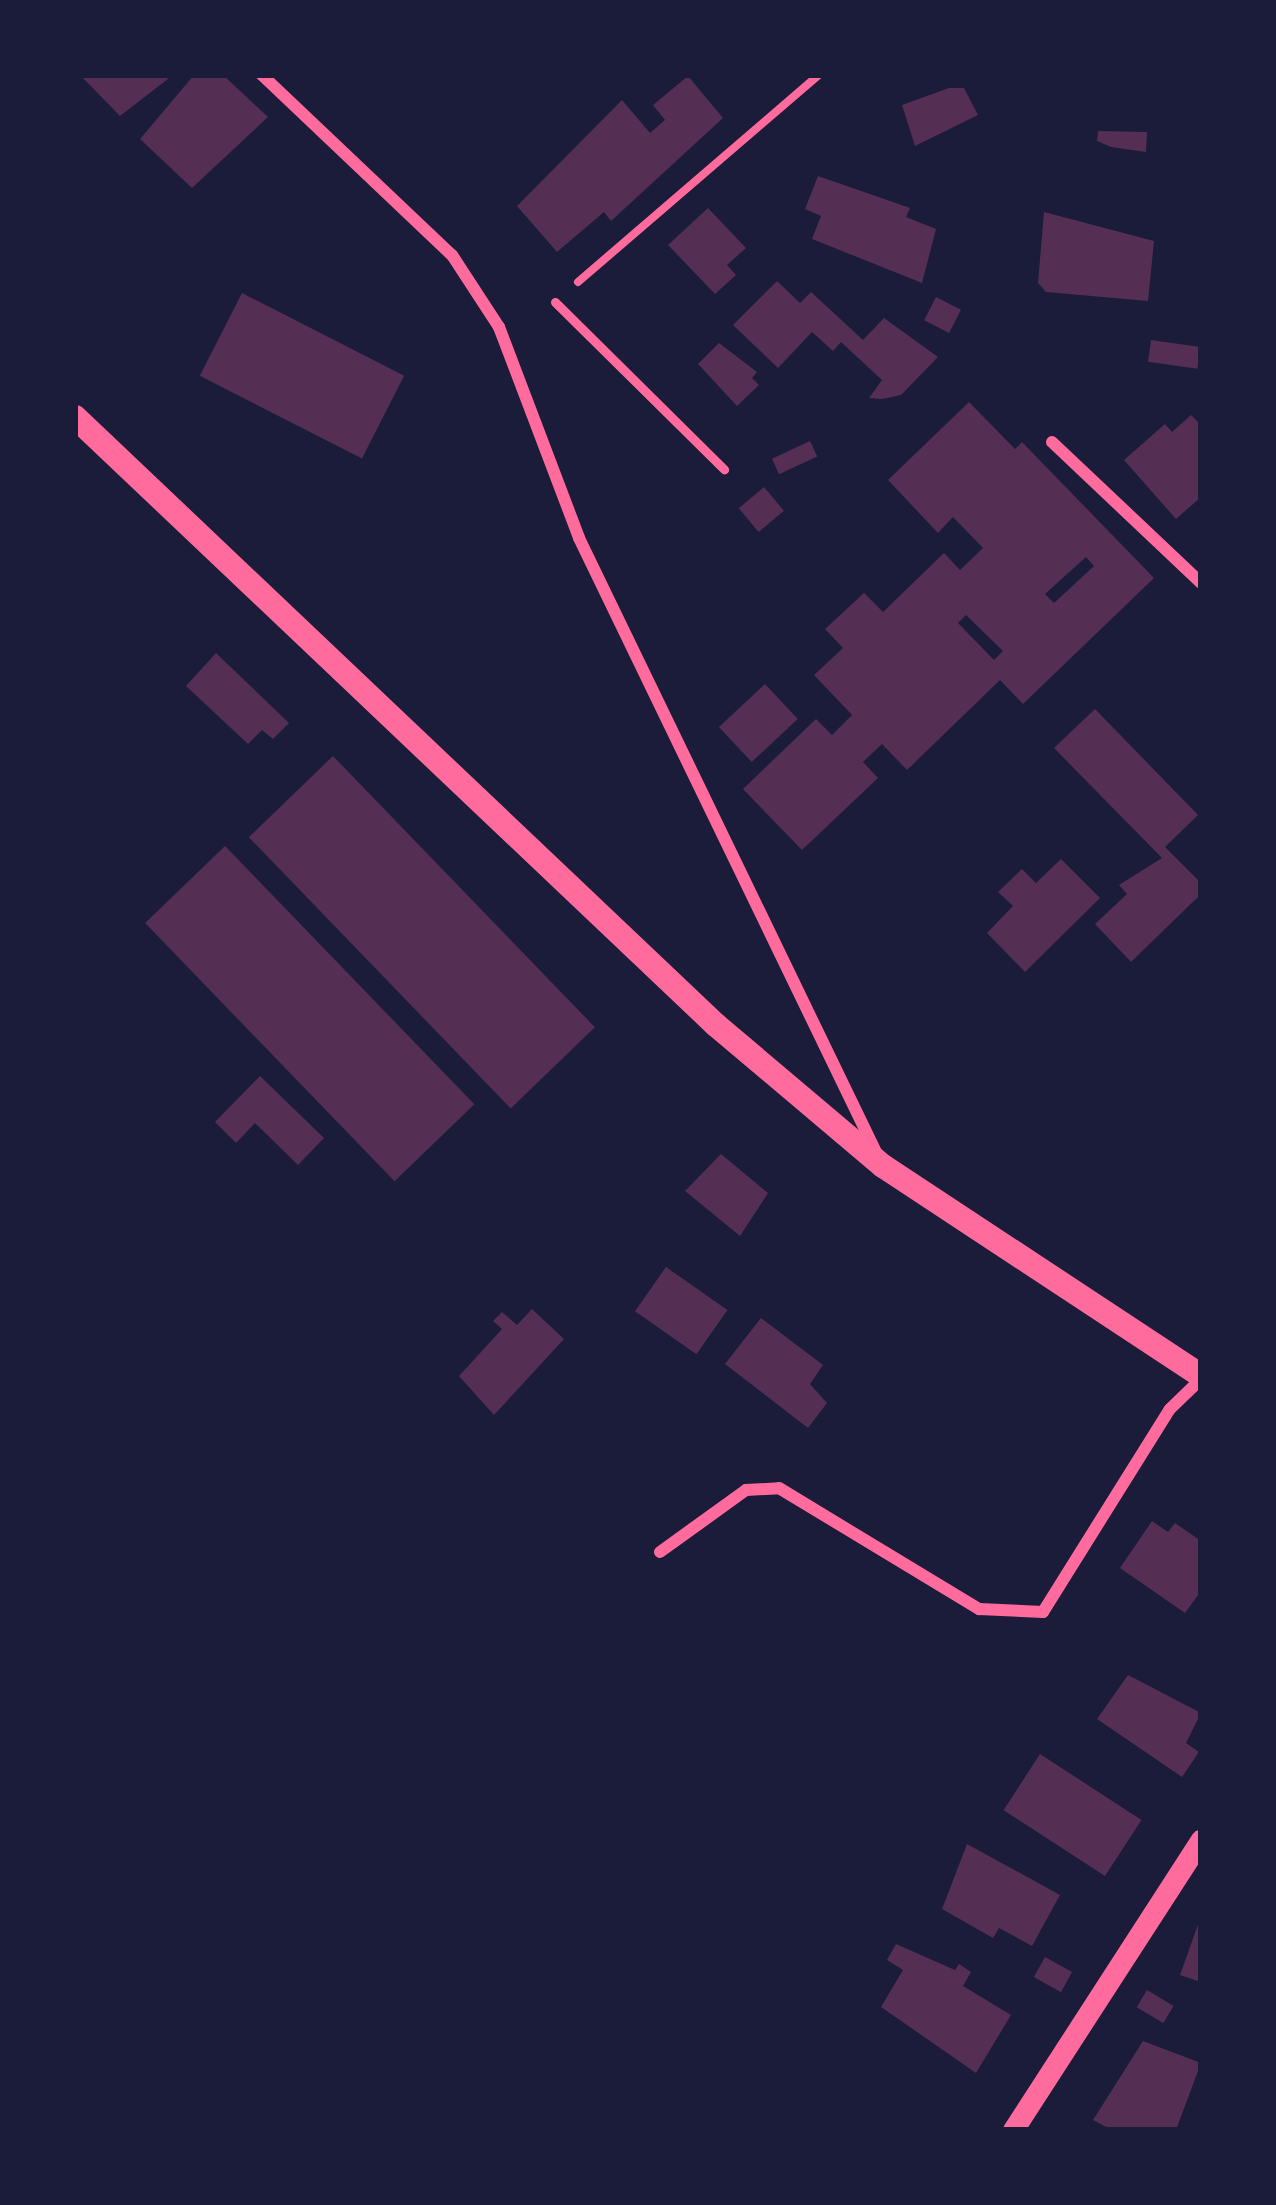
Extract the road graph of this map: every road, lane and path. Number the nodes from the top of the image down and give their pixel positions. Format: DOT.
graph roads {
  1 [pos="262,75"];
  2 [pos="819,75"];
  3 [pos="555,302"];
  4 [pos="75,417"];
  5 [pos="1052,442"];
  6 [pos="724,469"];
  7 [pos="1201,583"];
  8 [pos="883,1166"];
  9 [pos="1201,1378"];
  10 [pos="660,1552"];
  11 [pos="1201,1839"];
  12 [pos="1013,2130"];
  1 -- 8 [label="street"];
  2 -- 3 [label="path"];
  3 -- 6 [label="lane"];
  4 -- 8 [label="main road"];
  5 -- 7 [label="street"];
  8 -- 9 [label="main road"];
  9 -- 10 [label="street"];
  11 -- 12 [label="street"];
}
